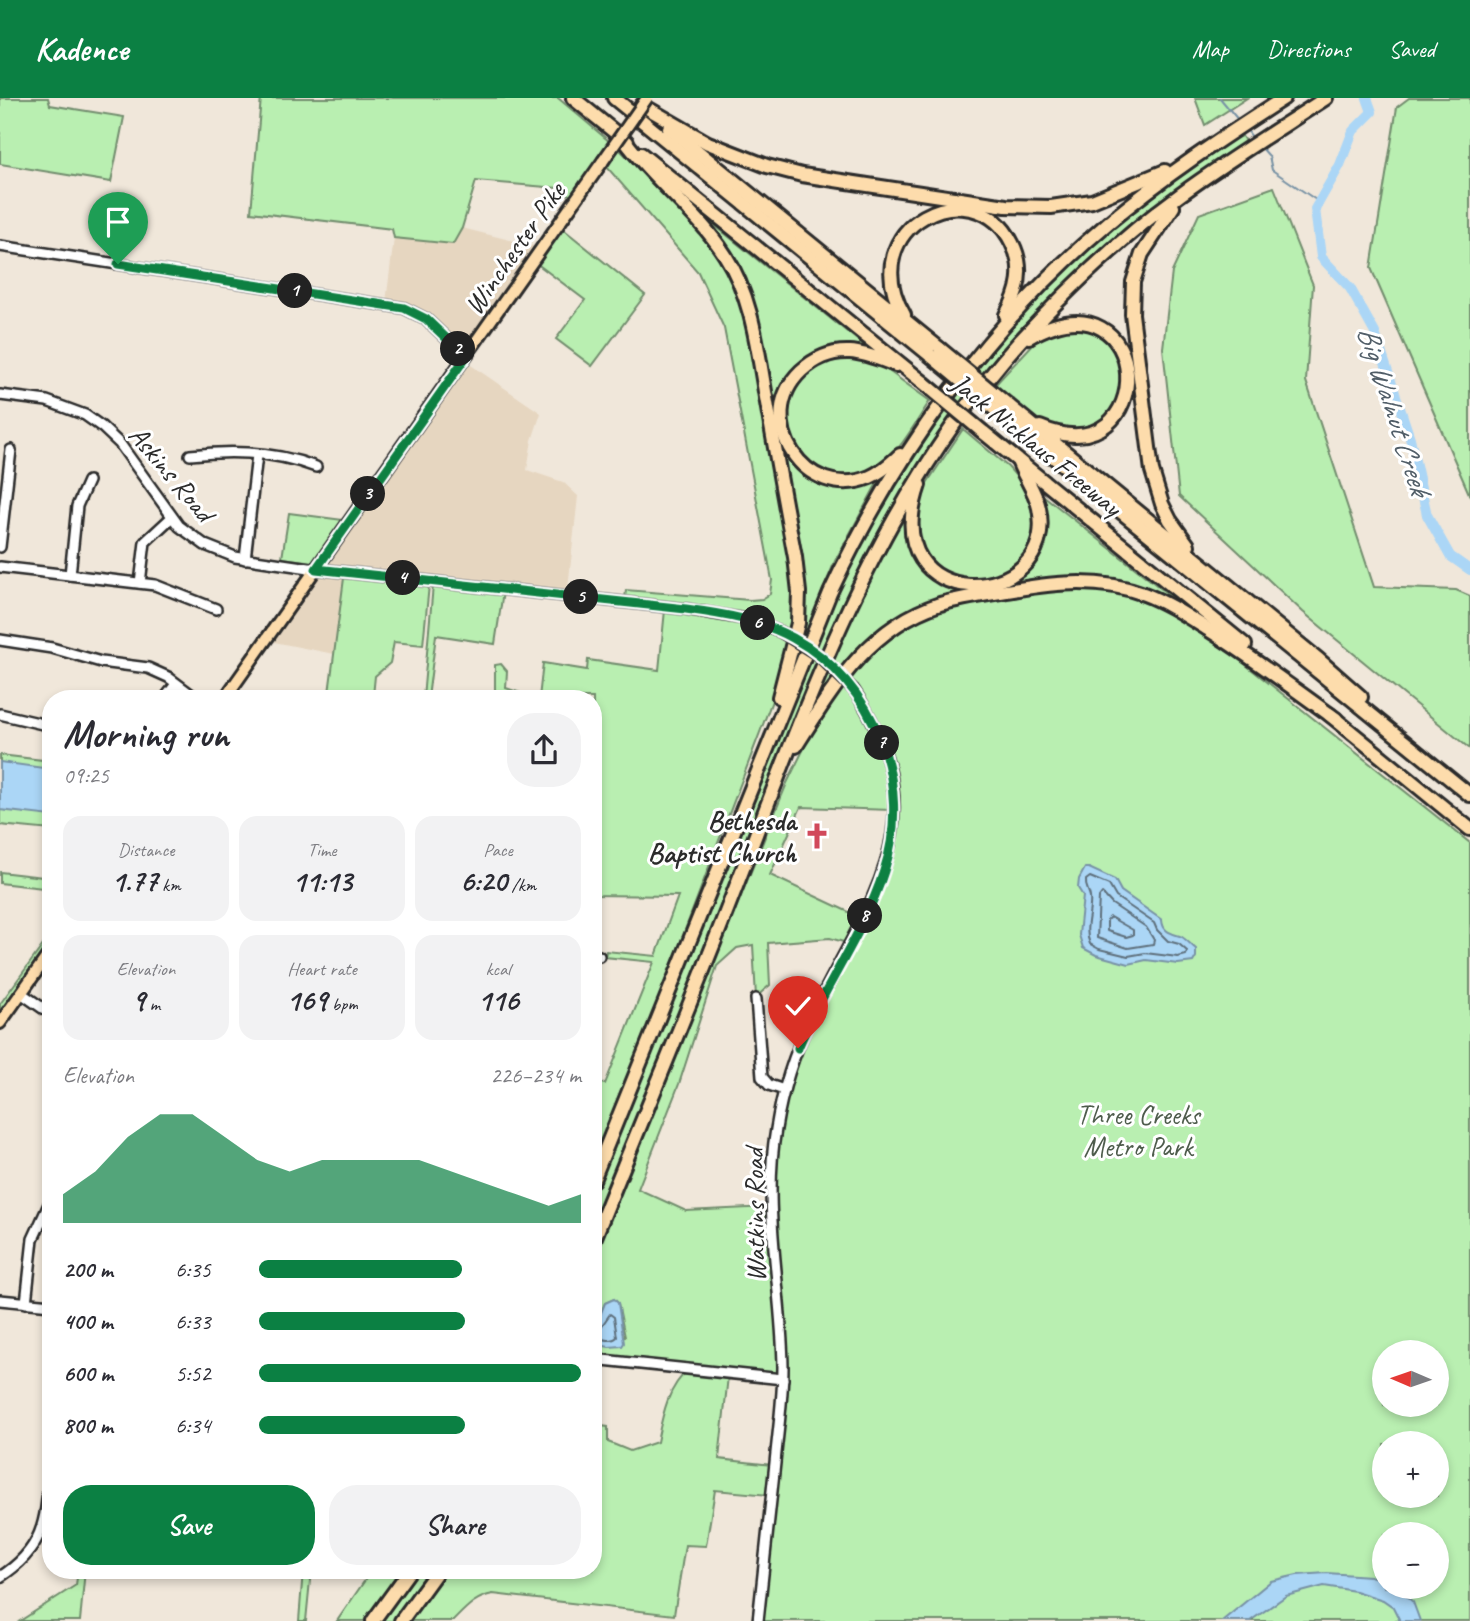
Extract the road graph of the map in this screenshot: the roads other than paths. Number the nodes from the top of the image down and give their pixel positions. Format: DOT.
graph roads {
  1 [pos="573,98"];
  2 [pos="614,98"];
  3 [pos="1284,98"];
  4 [pos="1325,99"];
  5 [pos="641,100"];
  6 [pos="626,142"];
  7 [pos="1185,163"];
  8 [pos="1194,185"];
  9 [pos="0,246"];
  10 [pos="907,322"];
  11 [pos="996,335"];
  12 [pos="1019,342"];
  13 [pos="935,352"];
  14 [pos="466,357"];
  15 [pos="906,369"];
  16 [pos="0,396"];
  17 [pos="1006,411"];
  18 [pos="1021,416"];
  19 [pos="926,425"];
  20 [pos="11,450"];
  21 [pos="190,455"];
  22 [pos="257,455"];
  23 [pos="1017,460"];
  24 [pos="926,465"];
  25 [pos="316,467"];
  26 [pos="88,481"];
  27 [pos="172,517"];
  28 [pos="0,548"];
  29 [pos="246,559"];
  30 [pos="0,567"];
  31 [pos="316,569"];
  32 [pos="70,575"];
  33 [pos="140,583"];
  34 [pos="1231,587"];
  35 [pos="216,609"];
  36 [pos="0,640"];
  37 [pos="176,684"];
  38 [pos="172,690"];
  39 [pos="185,690"];
  40 [pos="231,690"];
  41 [pos="0,713"];
  42 [pos="1336,719"];
  43 [pos="42,724"];
  44 [pos="781,770"];
  45 [pos="1452,780"];
  46 [pos="750,790"];
  47 [pos="1470,795"];
  48 [pos="1470,829"];
  49 [pos="42,964"];
  50 [pos="21,993"];
  51 [pos="756,999"];
  52 [pos="42,1008"];
  53 [pos="0,1023"];
  54 [pos="785,1090"];
  55 [pos="602,1158"];
  56 [pos="602,1219"];
  57 [pos="42,1220"];
  58 [pos="0,1300"];
  59 [pos="26,1303"];
  60 [pos="42,1304"];
  61 [pos="602,1360"];
  62 [pos="783,1378"];
  63 [pos="42,1525"];
  64 [pos="0,1577"];
  65 [pos="403,1579"];
  66 [pos="431,1579"];
  67 [pos="373,1621"];
  68 [pos="401,1621"];
  69 [pos="758,1621"];
  1 -- 6 [label="highway, Jack Nicklaus Freeway"];
  2 -- 13 [label="highway, Jack Nicklaus Freeway"];
  3 -- 7 [label="highway"];
  4 -- 8 [label="highway"];
  5 -- 7 [label="highway"];
  5 -- 10 [label="highway"];
  5 -- 14 [label="main road, Winchester Pike, bridge"];
  6 -- 15 [label="highway, Jack Nicklaus Freeway"];
  6 -- 46 [label="highway"];
  7 -- 11 [label="highway"];
  8 -- 12 [label="highway"];
  8 -- 34 [label="highway"];
  9 -- 14 [label="street"];
  10 -- 11 [label="highway"];
  10 -- 13 [label="highway"];
  11 -- 19 [label="highway"];
  12 -- 18 [label="highway"];
  12 -- 24 [label="highway"];
  13 -- 17 [label="highway, bridge"];
  14 -- 31 [label="main road, Winchester Pike"];
  15 -- 19 [label="highway"];
  15 -- 23 [label="highway, Jack Nicklaus Freeway, bridge"];
  16 -- 27 [label="street, Askins Road"];
  17 -- 18 [label="highway"];
  17 -- 45 [label="highway, Jack Nicklaus Freeway"];
  18 -- 34 [label="highway"];
  19 -- 46 [label="highway"];
  20 -- 28 [label="street"];
  21 -- 22 [label="street"];
  22 -- 25 [label="street"];
  22 -- 29 [label="street"];
  23 -- 24 [label="highway"];
  23 -- 42 [label="highway, Jack Nicklaus Freeway"];
  24 -- 44 [label="highway"];
  26 -- 32 [label="street"];
  27 -- 29 [label="street, Askins Road"];
  27 -- 33 [label="street"];
  29 -- 31 [label="street, Askins Road"];
  30 -- 32 [label="street"];
  31 -- 40 [label="main road, Winchester Pike"];
  31 -- 54 [label="street, Watkins Road, bridge"];
  32 -- 33 [label="street"];
  33 -- 35 [label="street"];
  34 -- 45 [label="highway"];
  36 -- 37 [label="street"];
  37 -- 38 [label="street"];
  37 -- 39 [label="street"];
  41 -- 43 [label="street"];
  42 -- 44 [label="highway"];
  42 -- 48 [label="highway, Jack Nicklaus Freeway"];
  44 -- 56 [label="highway"];
  45 -- 47 [label="highway, Jack Nicklaus Freeway"];
  46 -- 55 [label="highway"];
  49 -- 50 [label="main road"];
  50 -- 52 [label="street"];
  50 -- 53 [label="main road"];
  51 -- 54 [label="street"];
  54 -- 62 [label="street, Watkins Road"];
  57 -- 59 [label="street"];
  58 -- 59 [label="street"];
  59 -- 60 [label="street"];
  61 -- 62 [label="street"];
  62 -- 69 [label="street, Watkins Road"];
  63 -- 64 [label="street"];
  65 -- 67 [label="highway"];
  66 -- 68 [label="highway"];
}
